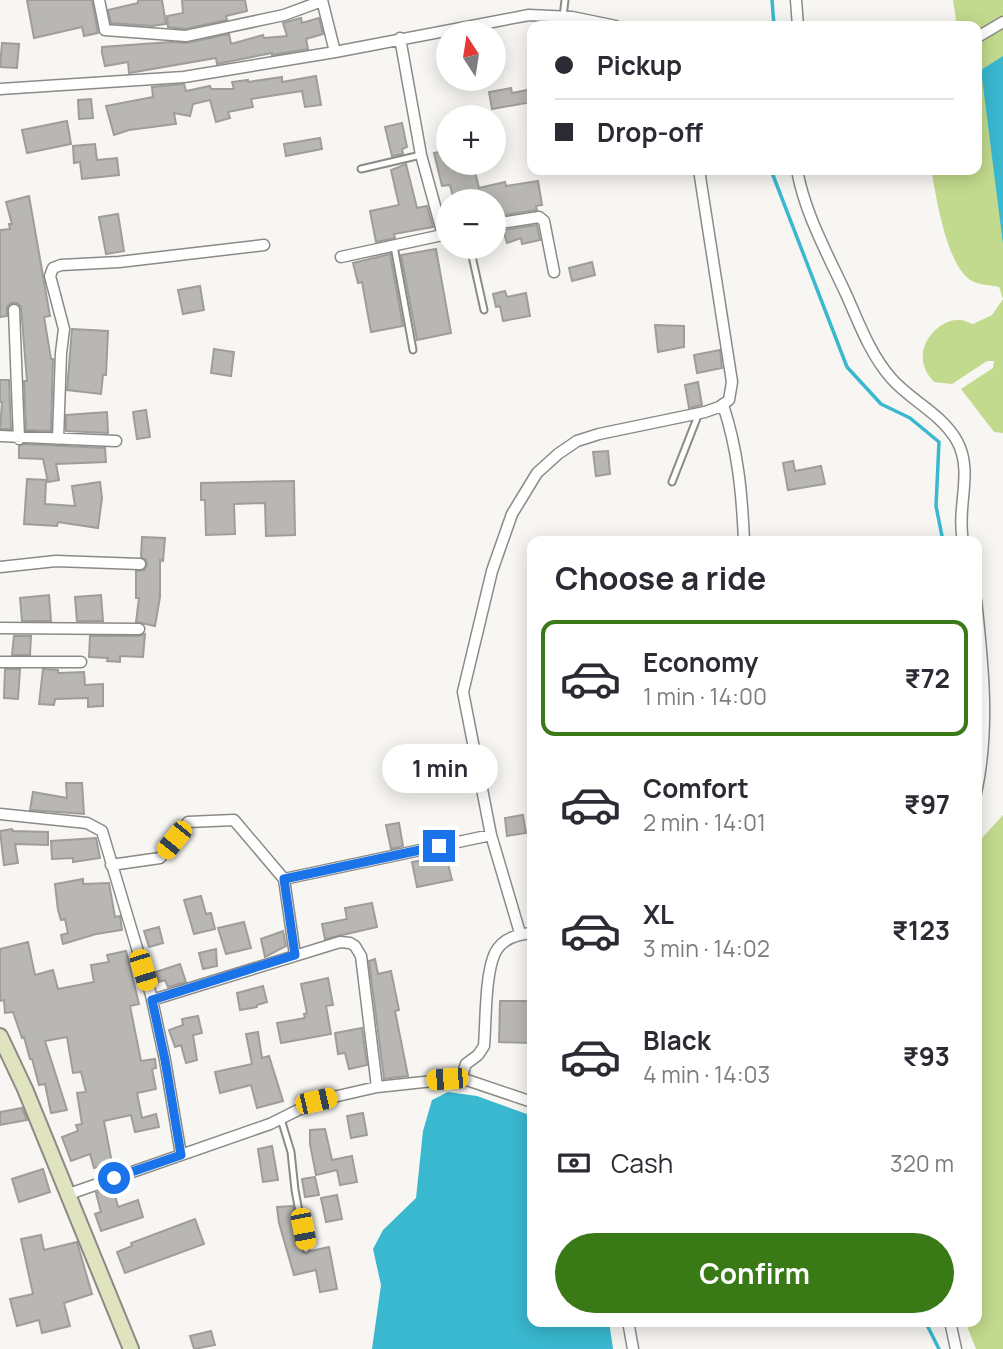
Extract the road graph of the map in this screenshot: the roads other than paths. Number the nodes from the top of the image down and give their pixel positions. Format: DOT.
graph roads {
  1 [pos="99,0"];
  2 [pos="565,0"];
  3 [pos="796,0"];
  4 [pos="322,1"];
  5 [pos="563,17"];
  6 [pos="587,21"];
  7 [pos="798,21"];
  8 [pos="1003,22"];
  9 [pos="982,34"];
  10 [pos="400,38"];
  11 [pos="335,52"];
  12 [pos="0,89"];
  13 [pos="421,155"];
  14 [pos="361,169"];
  15 [pos="700,175"];
  16 [pos="798,175"];
  17 [pos="436,205"];
  18 [pos="506,223"];
  19 [pos="436,237"];
  20 [pos="264,245"];
  21 [pos="394,246"];
  22 [pos="341,257"];
  23 [pos="473,259"];
  24 [pos="554,272"];
  25 [pos="14,310"];
  26 [pos="484,310"];
  27 [pos="412,350"];
  28 [pos="723,405"];
  29 [pos="699,414"];
  30 [pos="0,436"];
  31 [pos="19,439"];
  32 [pos="58,439"];
  33 [pos="117,441"];
  34 [pos="672,482"];
  35 [pos="744,536"];
  36 [pos="963,536"];
  37 [pos="140,565"];
  38 [pos="0,567"];
  39 [pos="0,628"];
  40 [pos="138,629"];
  41 [pos="982,660"];
  42 [pos="0,662"];
  43 [pos="81,662"];
  44 [pos="982,742"];
  45 [pos="0,814"];
  46 [pos="491,835"];
  47 [pos="111,865"];
  48 [pos="284,879"];
  49 [pos="520,933"];
  50 [pos="527,933"];
  51 [pos="295,955"];
  52 [pos="152,1000"];
  53 [pos="0,1036"];
  54 [pos="461,1078"];
  55 [pos="377,1087"];
  56 [pos="527,1100"];
  57 [pos="281,1119"];
  58 [pos="181,1155"];
  59 [pos="69,1194"];
  60 [pos="306,1249"];
  61 [pos="629,1327"];
  62 [pos="951,1327"];
  63 [pos="131,1349"];
  64 [pos="633,1349"];
  65 [pos="956,1349"];
  1 -- 4 [label="street"];
  2 -- 5 [label="lane"];
  3 -- 7 [label="street"];
  4 -- 11 [label="street"];
  5 -- 6 [label="street"];
  5 -- 10 [label="street"];
  8 -- 9 [label="street"];
  10 -- 11 [label="street"];
  10 -- 13 [label="street"];
  11 -- 12 [label="street"];
  13 -- 14 [label="lane"];
  13 -- 17 [label="street"];
  15 -- 28 [label="street"];
  16 -- 36 [label="street"];
  18 -- 24 [label="street"];
  19 -- 21 [label="street"];
  20 -- 32 [label="street"];
  21 -- 22 [label="street"];
  21 -- 27 [label="lane"];
  23 -- 26 [label="lane"];
  25 -- 31 [label="street"];
  28 -- 29 [label="street"];
  28 -- 35 [label="street"];
  29 -- 34 [label="lane"];
  29 -- 46 [label="street"];
  30 -- 31 [label="street"];
  31 -- 32 [label="street"];
  32 -- 33 [label="street"];
  37 -- 38 [label="street"];
  39 -- 40 [label="street"];
  41 -- 44 [label="street"];
  42 -- 43 [label="street"];
  45 -- 47 [label="street"];
  46 -- 48 [label="street"];
  46 -- 49 [label="street"];
  47 -- 48 [label="street"];
  47 -- 52 [label="street"];
  48 -- 51 [label="street"];
  49 -- 50 [label="street"];
  49 -- 54 [label="street"];
  51 -- 52 [label="street"];
  51 -- 55 [label="street"];
  52 -- 58 [label="street"];
  53 -- 59 [label="main road"];
  54 -- 55 [label="street"];
  54 -- 56 [label="street"];
  55 -- 57 [label="street"];
  57 -- 58 [label="street"];
  57 -- 60 [label="lane"];
  58 -- 59 [label="street"];
  59 -- 63 [label="main road"];
  61 -- 64 [label="street"];
  62 -- 65 [label="street"];
}
